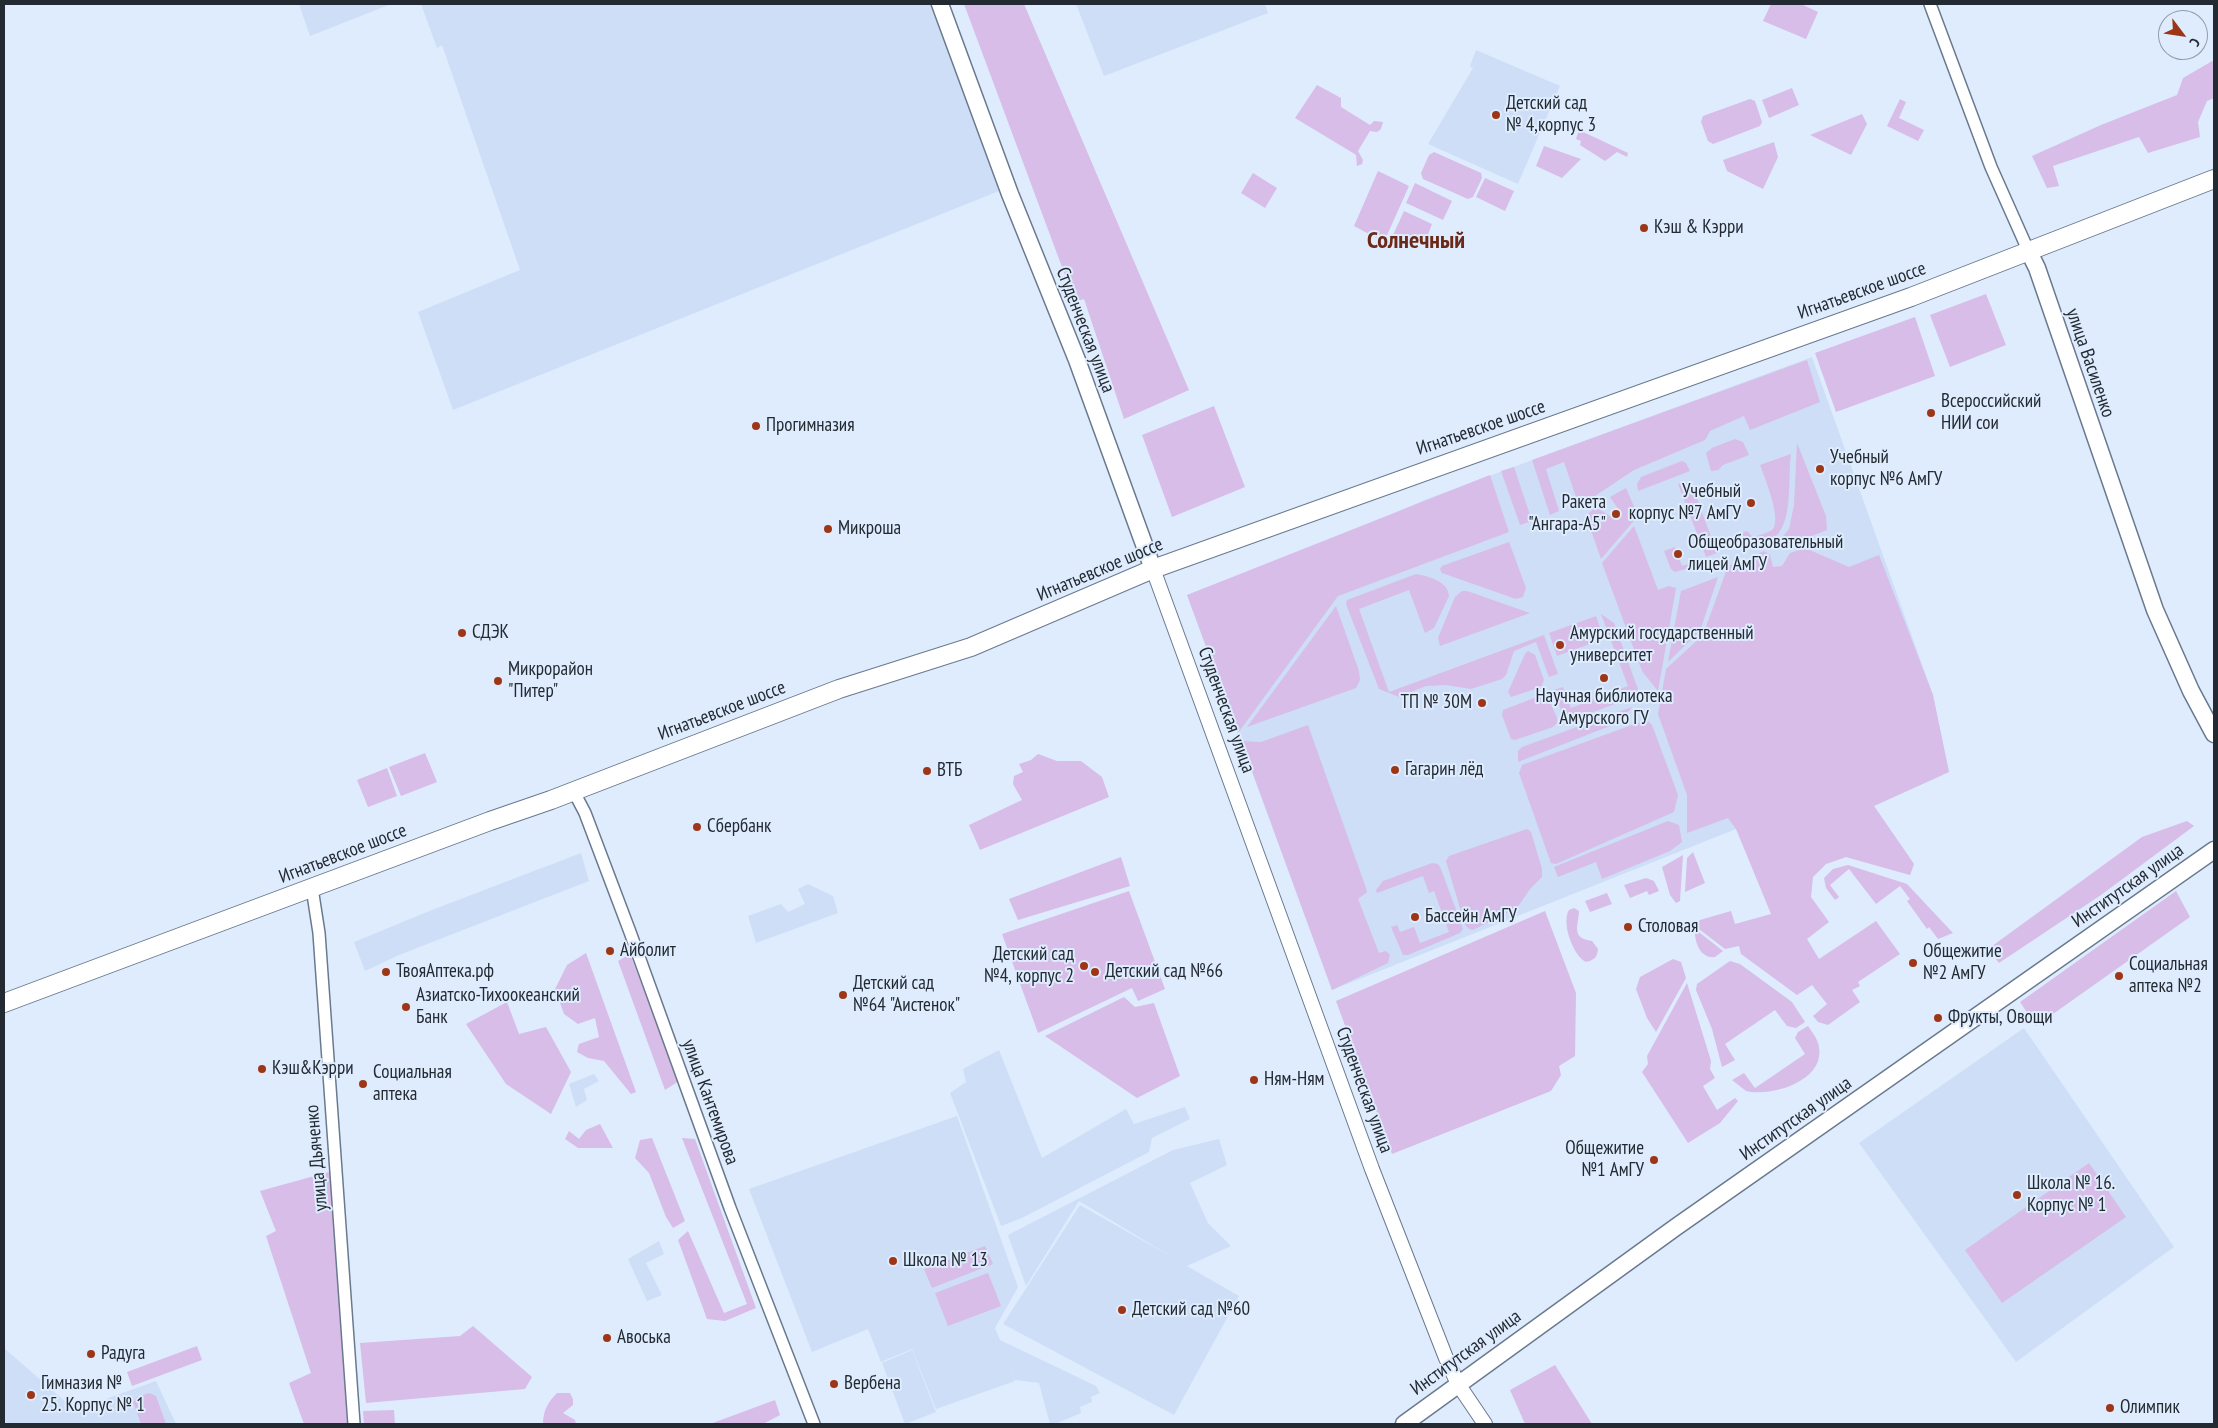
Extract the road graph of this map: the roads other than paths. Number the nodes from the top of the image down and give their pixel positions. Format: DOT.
graph roads {
  1 [pos="940,4"];
  2 [pos="1930,4"];
  3 [pos="2214,178"];
  4 [pos="2028,250"];
  5 [pos="1153,569"];
  6 [pos="2214,734"];
  7 [pos="573,790"];
  8 [pos="2214,850"];
  9 [pos="312,888"];
  10 [pos="6,1001"];
  11 [pos="1458,1384"];
  12 [pos="354,1424"];
  13 [pos="814,1424"];
  14 [pos="1404,1424"];
  15 [pos="1485,1424"];
  1 -- 5 [label="main road, Студенческая улица"];
  2 -- 4 [label="street, улица Василенко"];
  3 -- 4 [label="main road, Игнатьевское шоссе"];
  4 -- 5 [label="main road, Игнатьевское шоссе"];
  4 -- 6 [label="main road, улица Василенко"];
  5 -- 7 [label="main road, Игнатьевское шоссе"];
  5 -- 11 [label="street, Студенческая улица"];
  7 -- 9 [label="main road, Игнатьевское шоссе"];
  7 -- 13 [label="street, улица Кантемирова"];
  8 -- 11 [label="main road, Институтская улица"];
  9 -- 10 [label="main road, Игнатьевское шоссе"];
  9 -- 12 [label="street, улица Дьяченко"];
  11 -- 14 [label="main road, Институтская улица"];
  11 -- 15 [label="street, Студенческая улица"];
}
